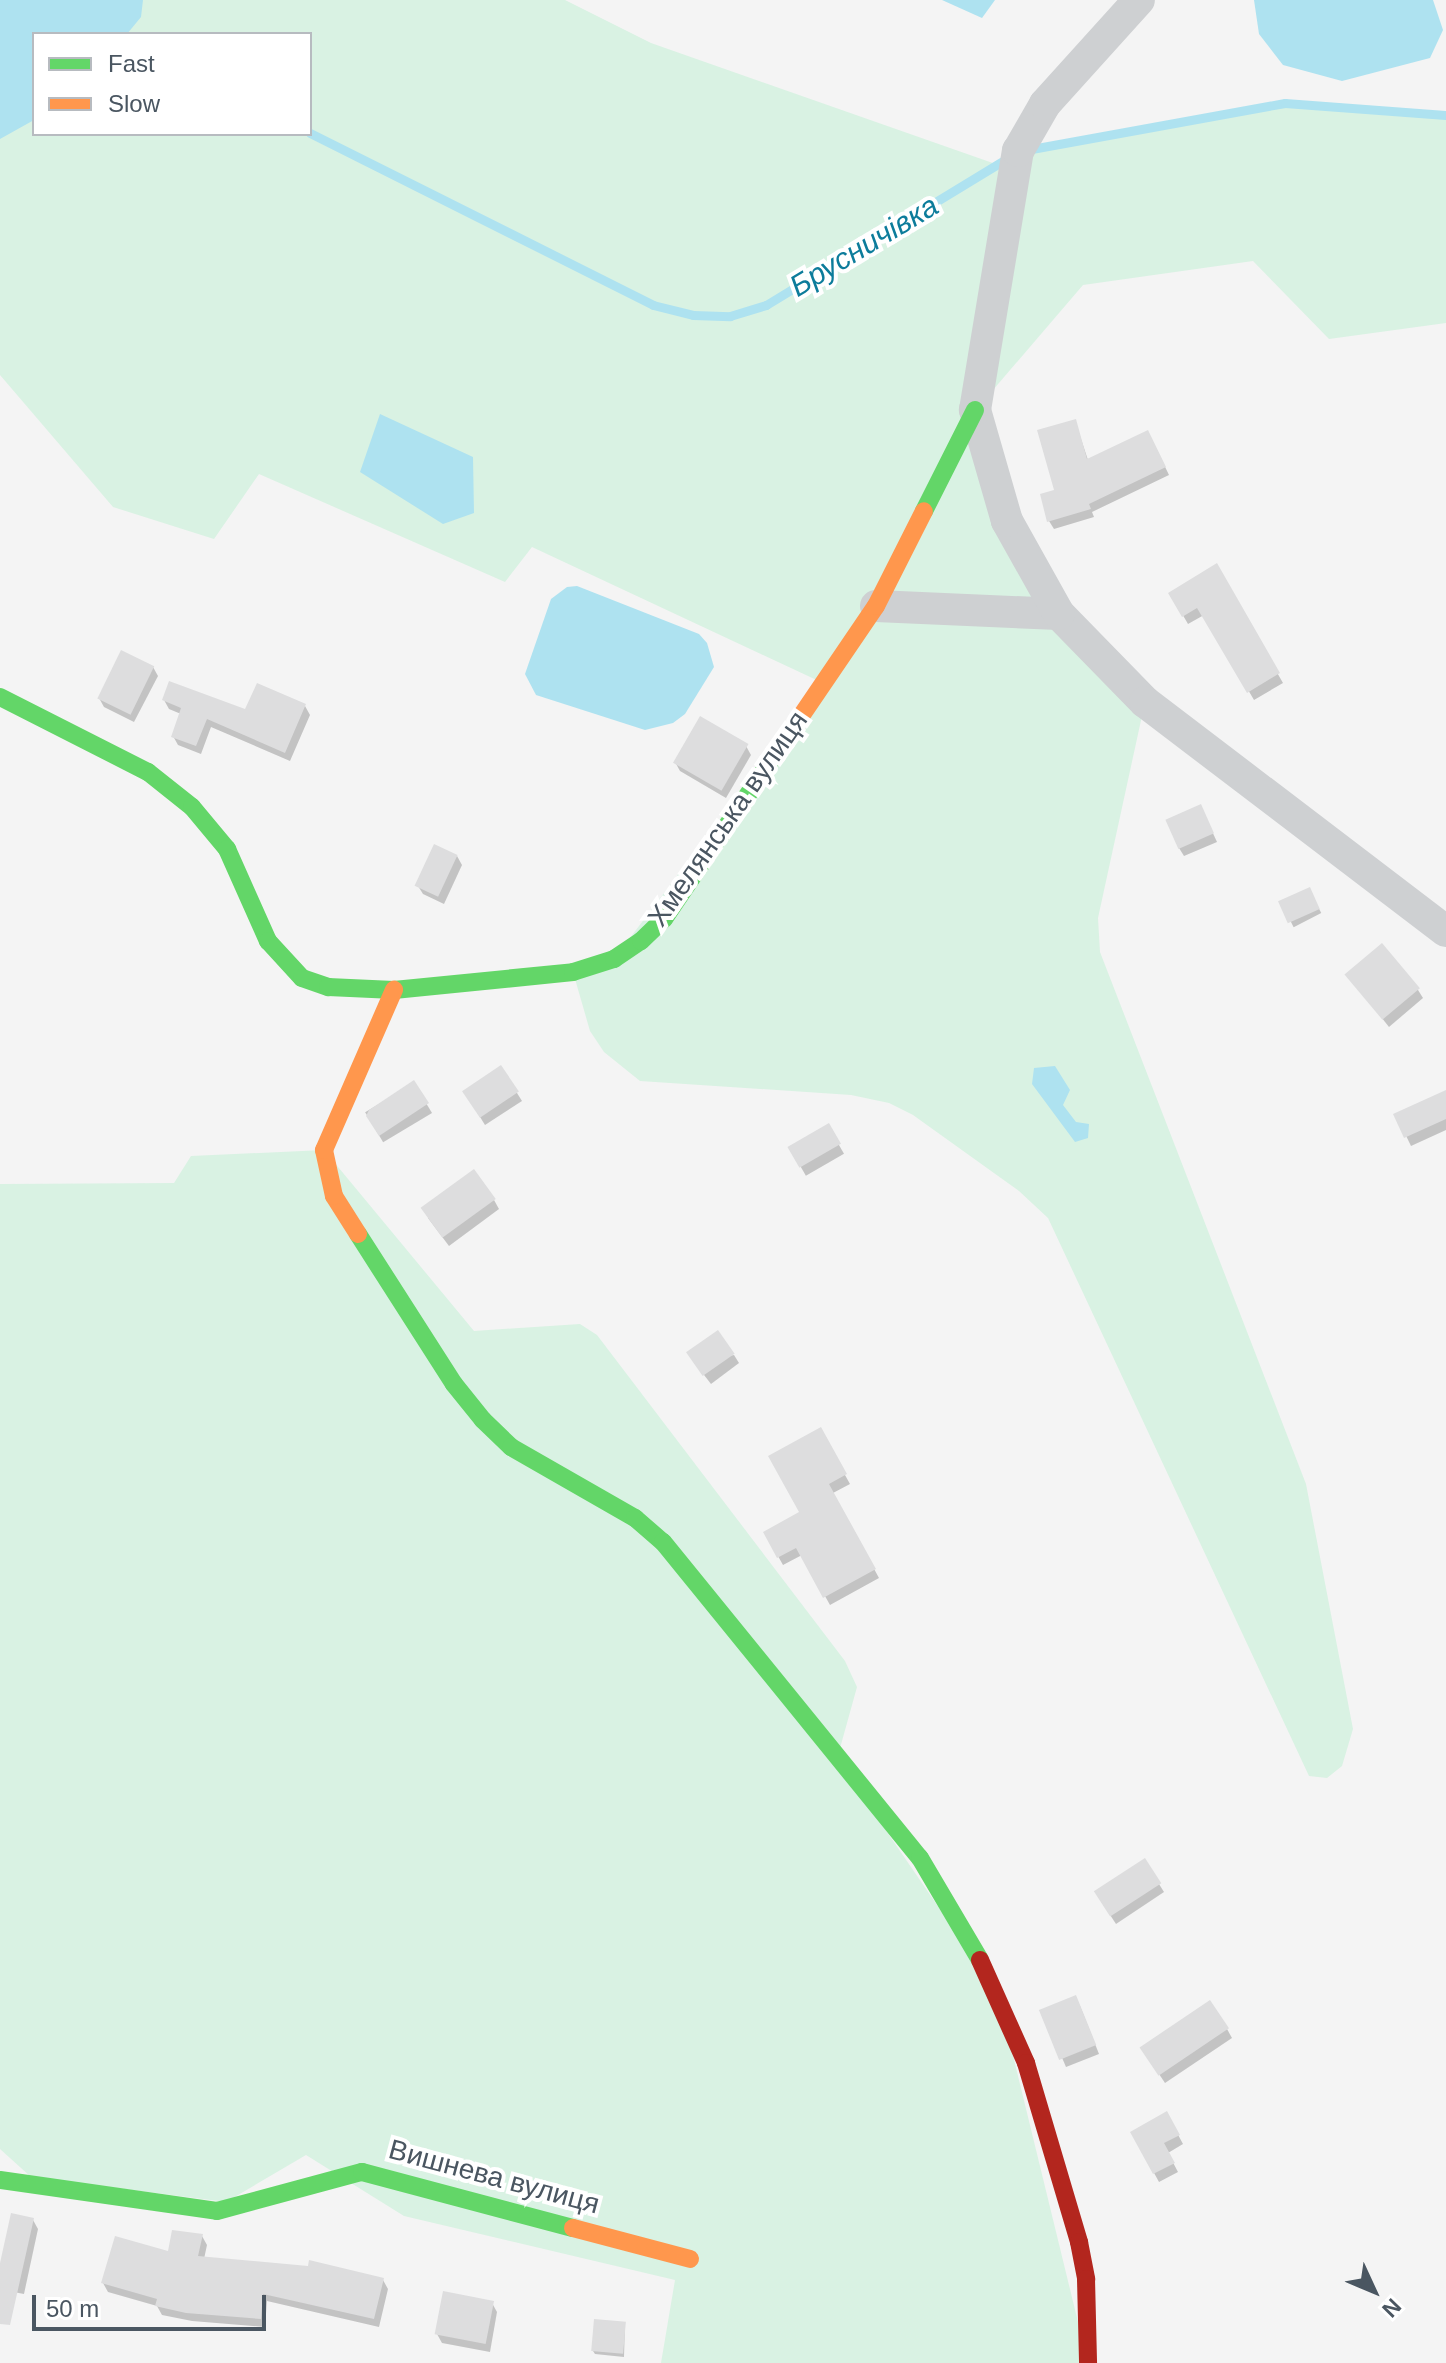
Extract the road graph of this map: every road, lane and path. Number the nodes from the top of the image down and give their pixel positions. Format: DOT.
graph roads {
  1 [pos="1139,0"];
  2 [pos="975,410"];
  3 [pos="876,606"];
  4 [pos="1059,614"];
  5 [pos="0,697"];
  6 [pos="1446,931"];
  7 [pos="394,990"];
  8 [pos="0,2180"];
  9 [pos="690,2259"];
  10 [pos="1088,2363"];
  1 -- 2 [label="street"];
  2 -- 3 [label="street, Хмелянська вулиця"];
  2 -- 4 [label="street"];
  3 -- 4 [label="street"];
  3 -- 7 [label="street, Хмелянська вулиця"];
  4 -- 6 [label="street"];
  5 -- 7 [label="street, Хмелянська вулиця"];
  7 -- 10 [label="street"];
  8 -- 9 [label="street, Вишнева вулиця"];
}
